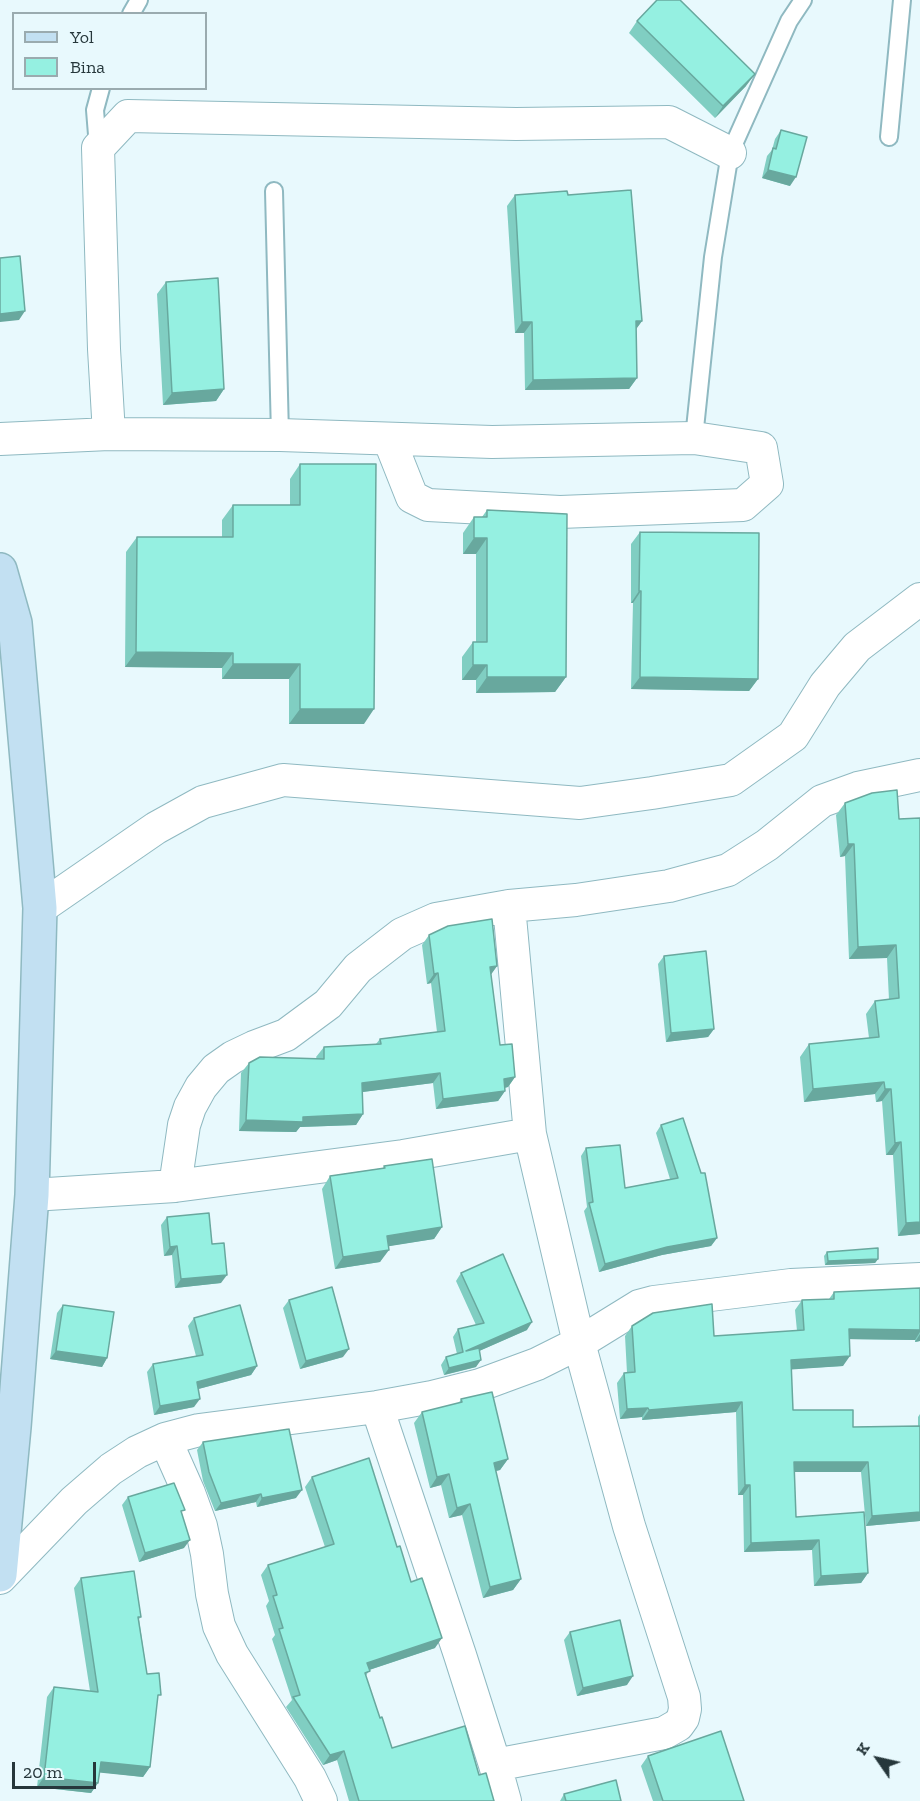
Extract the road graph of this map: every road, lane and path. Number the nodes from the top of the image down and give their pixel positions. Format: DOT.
graph roads {
  1 [pos="803,0"];
  2 [pos="902,0"];
  3 [pos="100,90"];
  4 [pos="889,137"];
  5 [pos="98,147"];
  6 [pos="730,153"];
  7 [pos="274,190"];
  8 [pos="109,434"];
  9 [pos="280,435"];
  10 [pos="694,438"];
  11 [pos="0,439"];
  12 [pos="389,439"];
  13 [pos="0,570"];
  14 [pos="920,598"];
  15 [pos="920,776"];
  16 [pos="509,906"];
  17 [pos="40,908"];
  18 [pos="530,1134"];
  19 [pos="175,1186"];
  20 [pos="32,1195"];
  21 [pos="920,1279"];
  22 [pos="579,1343"];
  23 [pos="377,1407"];
  24 [pos="7,1427"];
  25 [pos="165,1439"];
  26 [pos="0,1577"];
  27 [pos="495,1765"];
  28 [pos="321,1801"];
  29 [pos="505,1801"];
  1 -- 6 [label="lane"];
  2 -- 4 [label="lane"];
  3 -- 5 [label="lane"];
  5 -- 6 [label="street"];
  5 -- 8 [label="street"];
  6 -- 10 [label="lane"];
  7 -- 9 [label="lane"];
  8 -- 9 [label="street"];
  8 -- 11 [label="street"];
  9 -- 12 [label="street"];
  10 -- 12 [label="street"];
  10 -- 12 [label="street"];
  13 -- 17 [label="street"];
  14 -- 17 [label="street"];
  15 -- 16 [label="street"];
  16 -- 18 [label="street"];
  16 -- 19 [label="street"];
  17 -- 20 [label="street"];
  18 -- 19 [label="street"];
  18 -- 22 [label="street"];
  19 -- 20 [label="street"];
  20 -- 24 [label="street"];
  21 -- 22 [label="street"];
  22 -- 23 [label="street"];
  22 -- 27 [label="street"];
  23 -- 25 [label="street"];
  23 -- 27 [label="street"];
  24 -- 26 [label="street"];
  25 -- 26 [label="street"];
  25 -- 28 [label="street"];
  27 -- 29 [label="street"];
}
